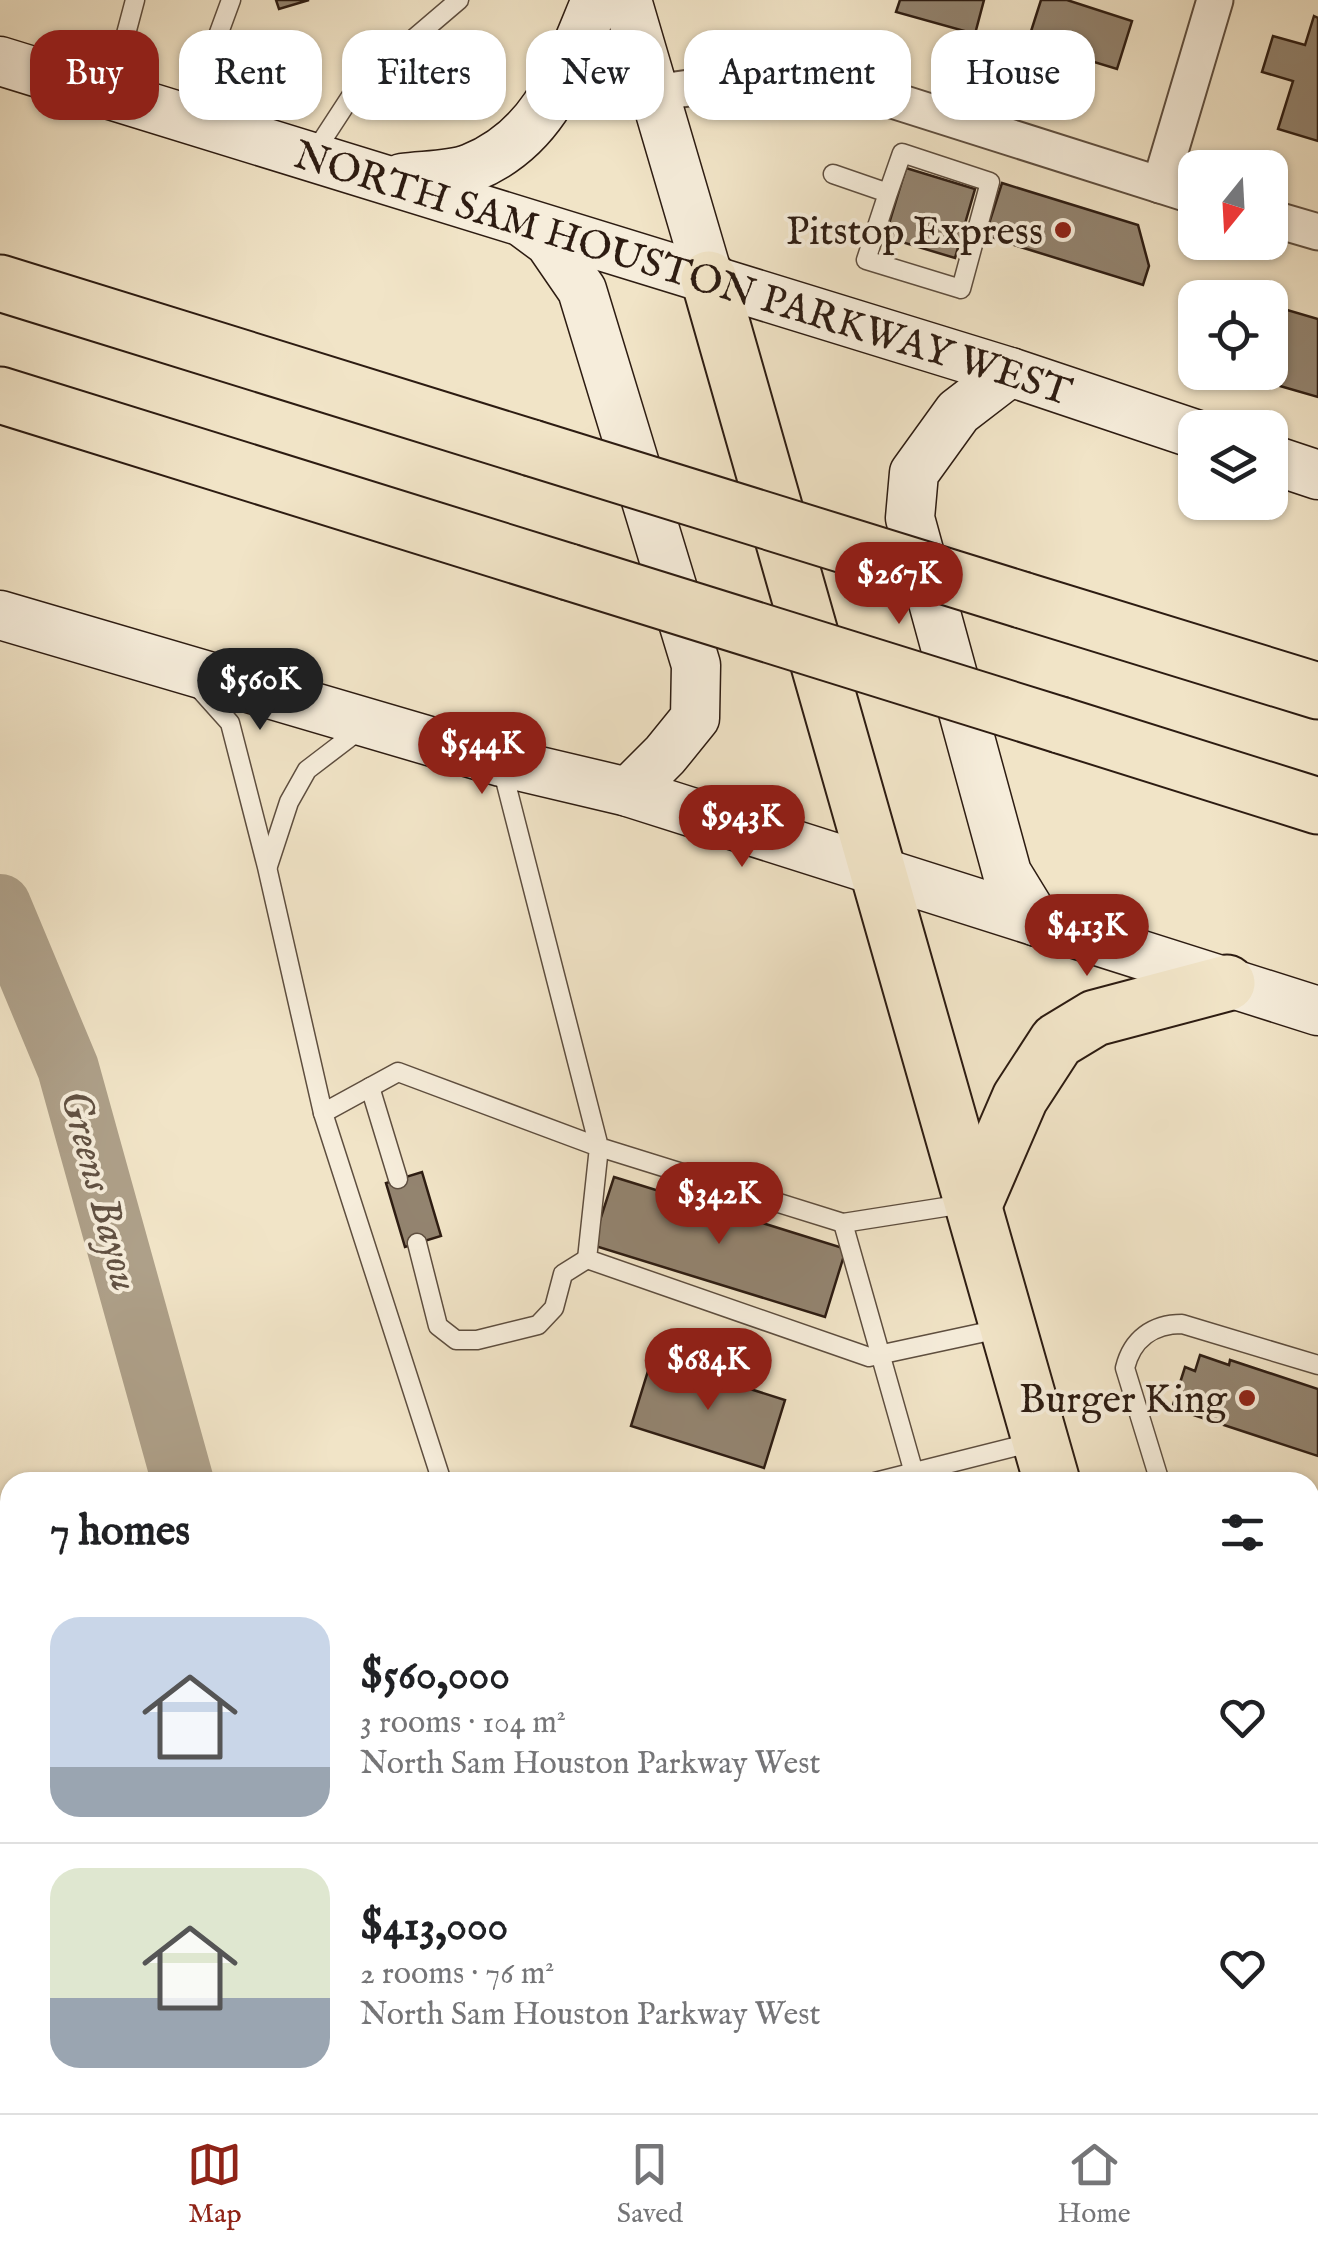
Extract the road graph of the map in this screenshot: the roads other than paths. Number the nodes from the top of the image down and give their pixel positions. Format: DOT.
graph roads {
  1 [pos="135,0"];
  2 [pos="231,0"];
  3 [pos="459,0"];
  4 [pos="596,0"];
  5 [pos="627,0"];
  6 [pos="1215,0"];
  7 [pos="127,30"];
  8 [pos="220,30"];
  9 [pos="636,30"];
  10 [pos="0,61"];
  11 [pos="30,70"];
  12 [pos="664,92"];
  13 [pos="194,120"];
  14 [pos="662,120"];
  15 [pos="311,157"];
  16 [pos="832,174"];
  17 [pos="386,180"];
  18 [pos="1160,185"];
  19 [pos="1178,191"];
  20 [pos="888,193"];
  21 [pos="522,222"];
  22 [pos="1288,223"];
  23 [pos="1318,232"];
  24 [pos="709,279"];
  25 [pos="0,283"];
  26 [pos="1010,372"];
  27 [pos="0,395"];
  28 [pos="1178,428"];
  29 [pos="1288,465"];
  30 [pos="1318,475"];
  31 [pos="0,615"];
  32 [pos="184,671"];
  33 [pos="1318,691"];
  34 [pos="369,723"];
  35 [pos="500,762"];
  36 [pos="628,792"];
  37 [pos="1318,806"];
  38 [pos="268,867"];
  39 [pos="880,872"];
  40 [pos="1037,922"];
  41 [pos="1227,982"];
  42 [pos="1318,1012"];
  43 [pos="370,1087"];
  44 [pos="323,1113"];
  45 [pos="600,1147"];
  46 [pos="398,1179"];
  47 [pos="974,1202"];
  48 [pos="842,1223"];
  49 [pos="417,1243"];
  50 [pos="588,1258"];
  51 [pos="1008,1328"];
  52 [pos="881,1354"];
  53 [pos="1318,1365"];
  54 [pos="1046,1462"];
  55 [pos="439,1472"];
  56 [pos="914,1472"];
  57 [pos="1157,1472"];
  1 -- 7 [label="lane"];
  2 -- 8 [label="lane"];
  3 -- 15 [label="lane"];
  4 -- 17 [label="main road"];
  5 -- 9 [label="main road"];
  6 -- 18 [label="street"];
  10 -- 11 [label="main road, NORTH SAM HOUSTON PARKWAY WEST"];
  12 -- 18 [label="street"];
  13 -- 15 [label="main road, NORTH SAM HOUSTON PARKWAY WEST"];
  14 -- 24 [label="main road"];
  15 -- 17 [label="main road, NORTH SAM HOUSTON PARKWAY WEST"];
  16 -- 20 [label="lane"];
  17 -- 21 [label="main road, NORTH SAM HOUSTON PARKWAY WEST"];
  18 -- 19 [label="street"];
  20 -- 20 [label="lane"];
  21 -- 24 [label="main road, NORTH SAM HOUSTON PARKWAY WEST"];
  21 -- 36 [label="main road"];
  22 -- 23 [label="street"];
  24 -- 26 [label="main road, NORTH SAM HOUSTON PARKWAY WEST"];
  24 -- 39 [label="main road"];
  25 -- 33 [label="main road, bridge"];
  26 -- 28 [label="main road, NORTH SAM HOUSTON PARKWAY WEST"];
  26 -- 40 [label="main road"];
  27 -- 37 [label="main road, bridge"];
  29 -- 30 [label="main road"];
  31 -- 32 [label="main road"];
  32 -- 34 [label="main road"];
  32 -- 38 [label="lane"];
  34 -- 35 [label="main road"];
  34 -- 38 [label="lane"];
  35 -- 36 [label="main road"];
  35 -- 45 [label="lane"];
  36 -- 39 [label="main road"];
  38 -- 44 [label="lane"];
  39 -- 40 [label="main road"];
  39 -- 47 [label="main road"];
  40 -- 41 [label="main road"];
  41 -- 42 [label="main road"];
  41 -- 47 [label="main road"];
  43 -- 44 [label="lane"];
  43 -- 45 [label="lane"];
  43 -- 46 [label="lane"];
  44 -- 55 [label="lane"];
  45 -- 48 [label="lane"];
  45 -- 50 [label="lane"];
  47 -- 48 [label="lane"];
  47 -- 51 [label="main road"];
  48 -- 52 [label="lane"];
  49 -- 50 [label="lane"];
  50 -- 52 [label="lane"];
  51 -- 52 [label="lane"];
  51 -- 54 [label="main road"];
  52 -- 56 [label="lane"];
  53 -- 57 [label="lane"];
  54 -- 56 [label="lane"];
}
